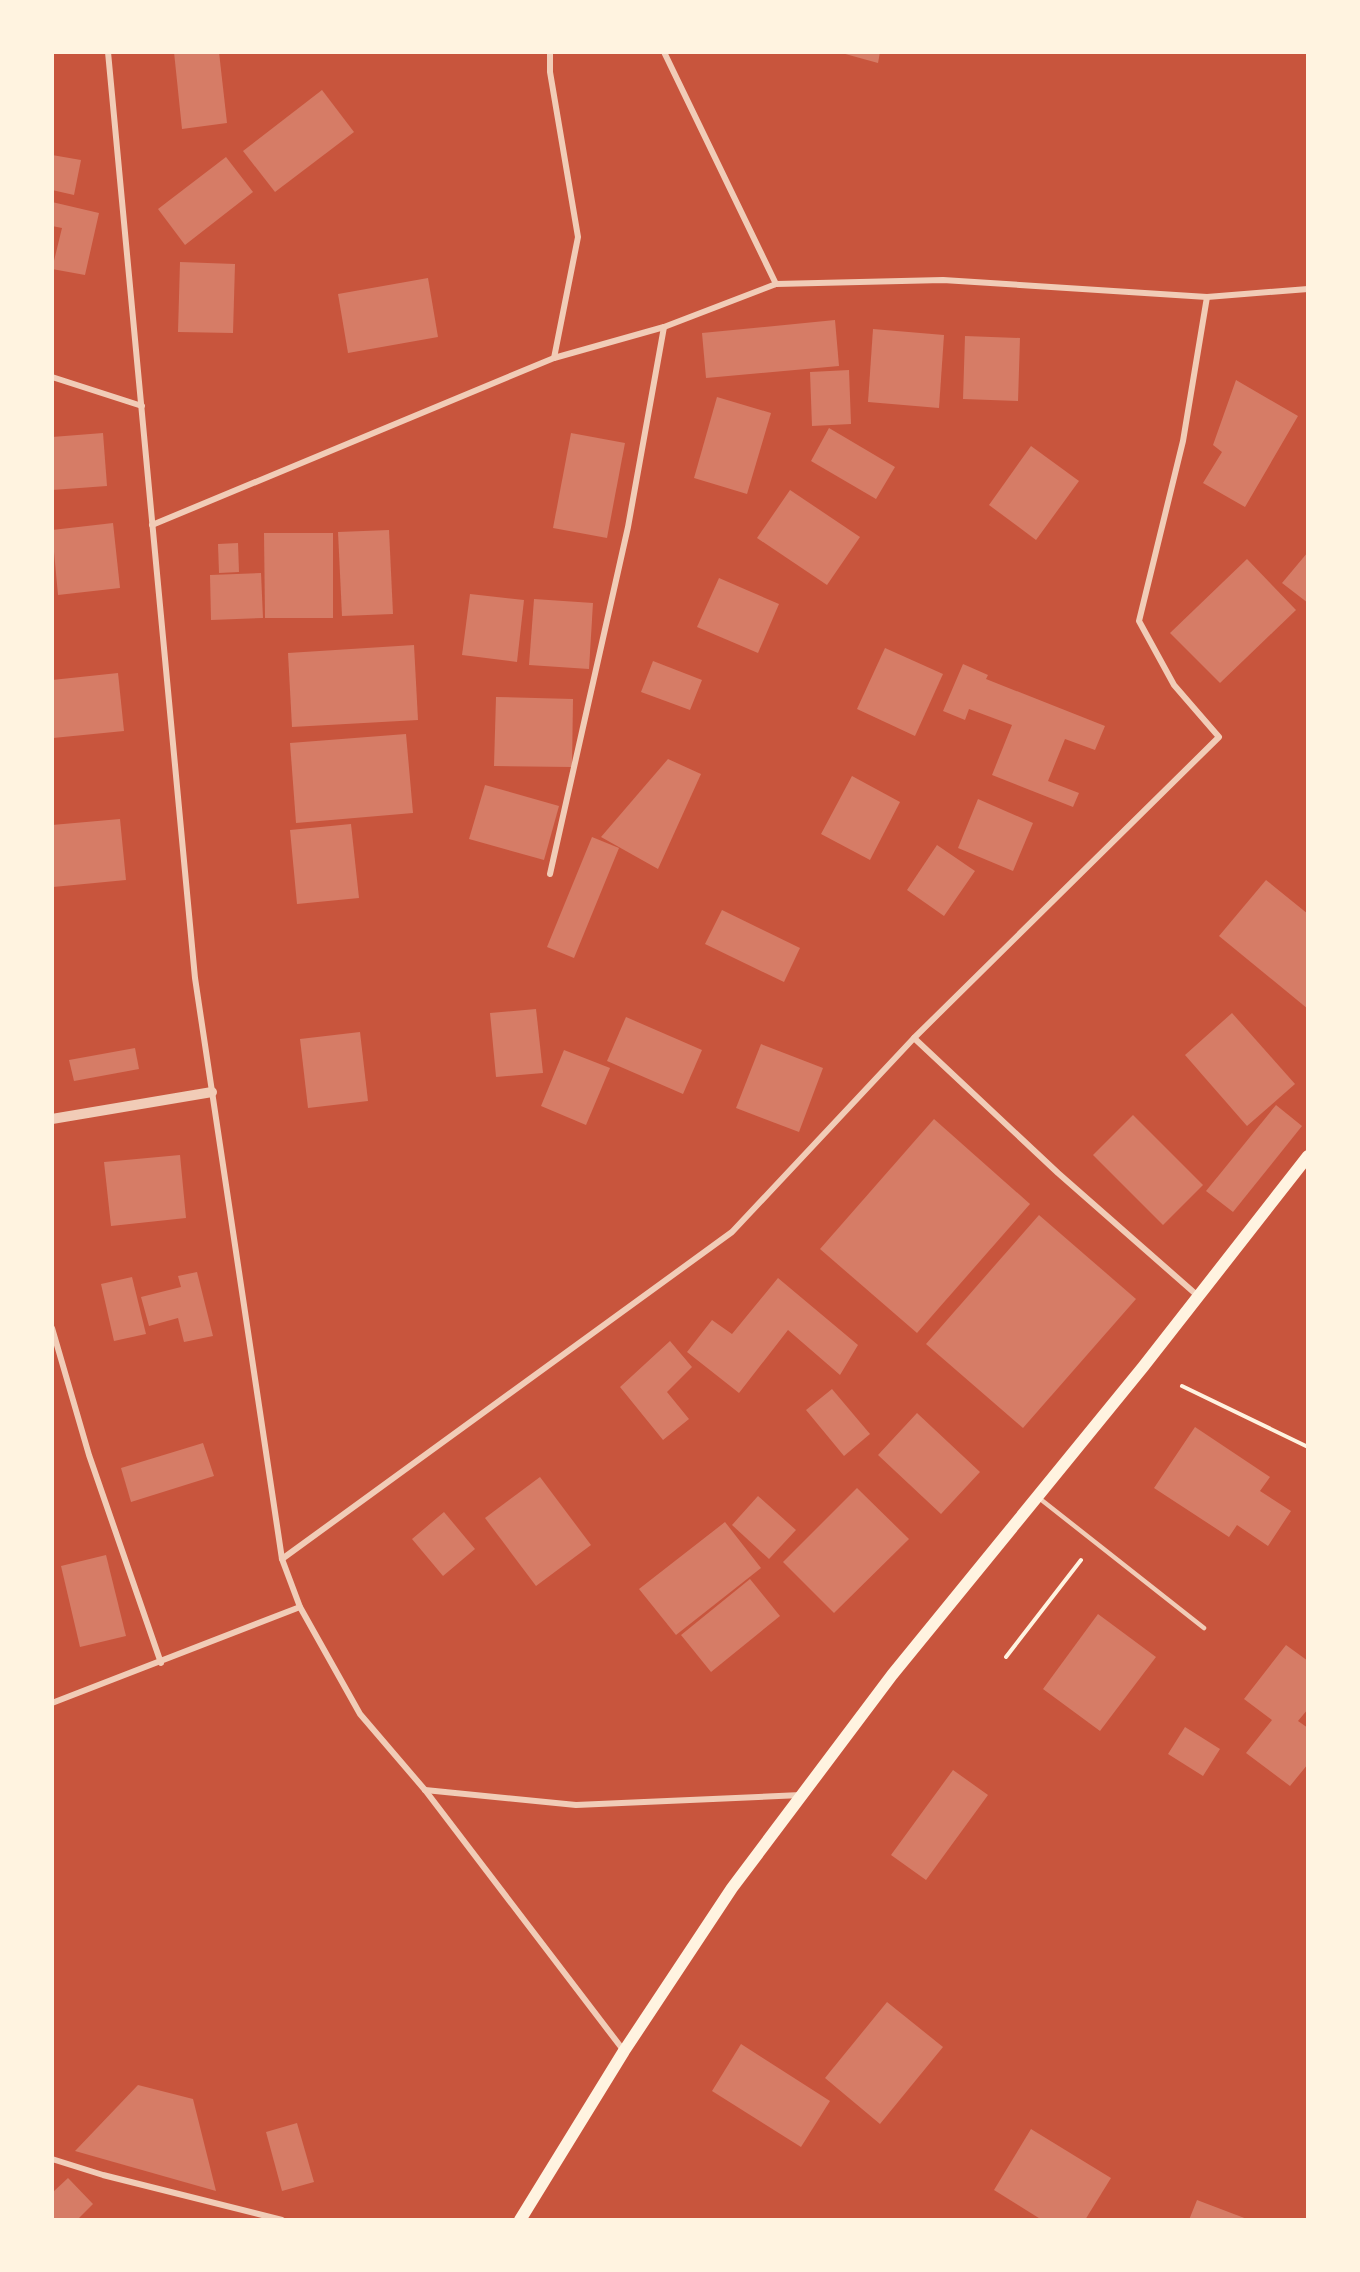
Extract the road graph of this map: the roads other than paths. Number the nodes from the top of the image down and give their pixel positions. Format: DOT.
graph roads {
  1 [pos="108,52"];
  2 [pos="550,52"];
  3 [pos="664,52"];
  4 [pos="776,284"];
  5 [pos="1308,289"];
  6 [pos="1207,297"];
  7 [pos="664,327"];
  8 [pos="554,358"];
  9 [pos="52,377"];
  10 [pos="142,406"];
  11 [pos="152,525"];
  12 [pos="550,874"];
  13 [pos="914,1038"];
  14 [pos="212,1092"];
  15 [pos="52,1119"];
  16 [pos="1308,1156"];
  17 [pos="1198,1296"];
  18 [pos="52,1328"];
  19 [pos="1037,1497"];
  20 [pos="282,1559"];
  21 [pos="300,1607"];
  22 [pos="1204,1628"];
  23 [pos="161,1662"];
  24 [pos="52,1703"];
  25 [pos="425,1790"];
  26 [pos="802,1795"];
  27 [pos="624,2051"];
  28 [pos="52,2159"];
  29 [pos="282,2220"];
  30 [pos="520,2220"];
  1 -- 10 [label="street"];
  2 -- 8 [label="street"];
  3 -- 4 [label="street"];
  4 -- 6 [label="street"];
  4 -- 7 [label="street"];
  5 -- 6 [label="street"];
  6 -- 13 [label="street"];
  7 -- 8 [label="street"];
  7 -- 12 [label="street"];
  8 -- 11 [label="street"];
  9 -- 10 [label="street"];
  10 -- 11 [label="street"];
  11 -- 14 [label="street"];
  13 -- 17 [label="street"];
  13 -- 20 [label="street"];
  14 -- 15 [label="street"];
  14 -- 20 [label="street"];
  16 -- 17 [label="main road"];
  17 -- 19 [label="main road"];
  18 -- 23 [label="street"];
  19 -- 22 [label="lane"];
  19 -- 26 [label="main road"];
  20 -- 21 [label="street"];
  21 -- 23 [label="street"];
  21 -- 25 [label="street"];
  23 -- 24 [label="street"];
  25 -- 26 [label="street"];
  25 -- 27 [label="street"];
  26 -- 27 [label="main road"];
  27 -- 30 [label="main road"];
  28 -- 29 [label="street"];
}
